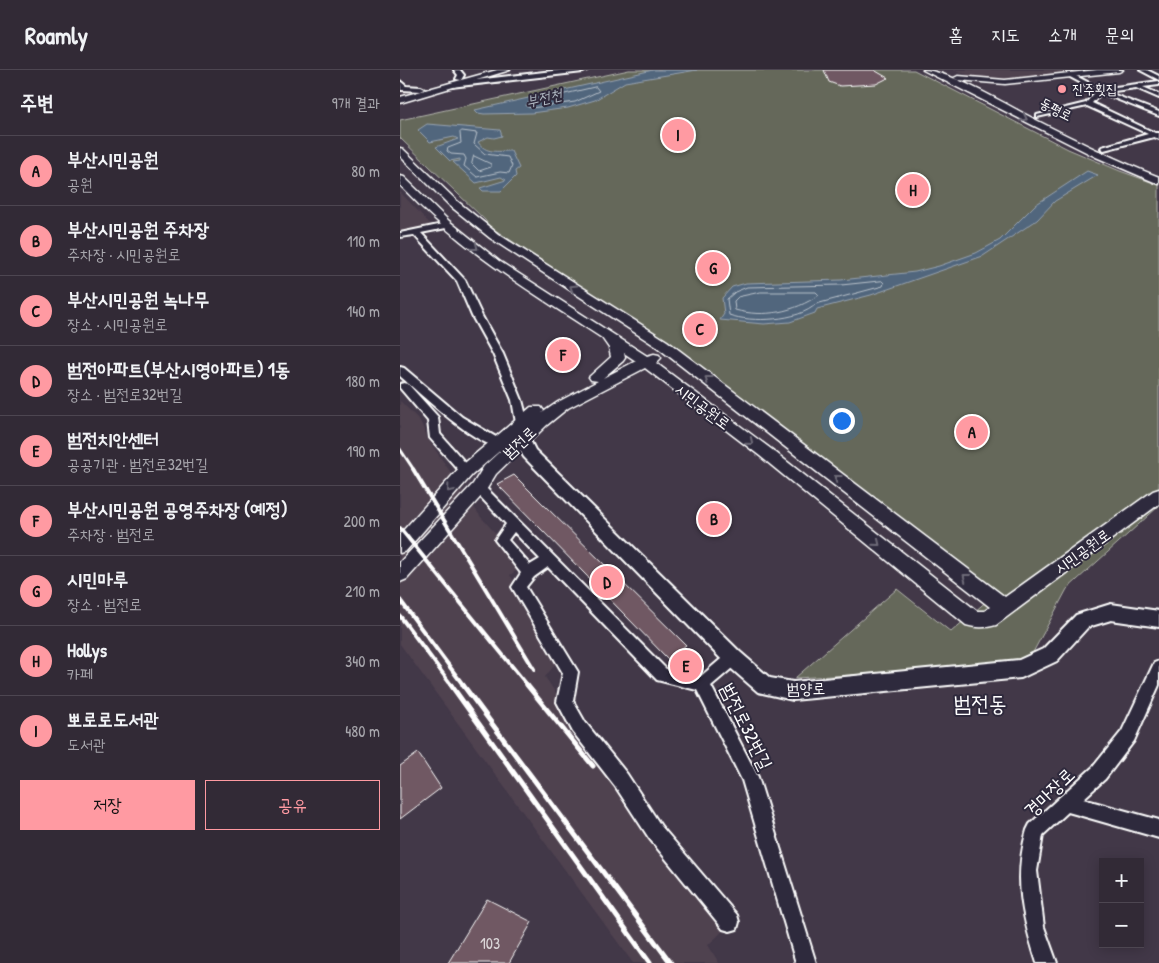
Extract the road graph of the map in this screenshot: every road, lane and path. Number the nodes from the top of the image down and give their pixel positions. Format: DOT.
graph roads {
  1 [pos="457,70"];
  2 [pos="492,70"];
  3 [pos="583,70"];
  4 [pos="1119,70"];
  5 [pos="1143,70"];
  6 [pos="932,71"];
  7 [pos="505,72"];
  8 [pos="521,76"];
  9 [pos="1072,76"];
  10 [pos="958,78"];
  11 [pos="1159,78"];
  12 [pos="462,79"];
  13 [pos="400,83"];
  14 [pos="1020,83"];
  15 [pos="1159,83"];
  16 [pos="1135,86"];
  17 [pos="421,89"];
  18 [pos="433,90"];
  19 [pos="1009,91"];
  20 [pos="1100,91"];
  21 [pos="981,92"];
  22 [pos="400,96"];
  23 [pos="1159,96"];
  24 [pos="400,100"];
  25 [pos="1088,104"];
  26 [pos="1159,114"];
  27 [pos="1040,116"];
  28 [pos="1158,135"];
  29 [pos="1104,148"];
  30 [pos="400,151"];
  31 [pos="1159,173"];
  32 [pos="400,179"];
  33 [pos="1159,181"];
  34 [pos="448,225"];
  35 [pos="416,232"];
  36 [pos="400,235"];
  37 [pos="606,335"];
  38 [pos="666,347"];
  39 [pos="642,359"];
  40 [pos="400,370"];
  41 [pos="597,382"];
  42 [pos="676,385"];
  43 [pos="404,386"];
  44 [pos="522,431"];
  45 [pos="497,443"];
  46 [pos="466,471"];
  47 [pos="479,488"];
  48 [pos="1159,495"];
  49 [pos="513,524"];
  50 [pos="400,546"];
  51 [pos="549,560"];
  52 [pos="529,573"];
  53 [pos="400,574"];
  54 [pos="1004,607"];
  55 [pos="1159,619"];
  56 [pos="733,658"];
  57 [pos="1159,668"];
  58 [pos="702,684"];
  59 [pos="1066,803"];
  60 [pos="1159,828"];
  61 [pos="730,922"];
  62 [pos="806,963"];
  63 [pos="1047,963"];
  1 -- 12 [label="street"];
  2 -- 12 [label="main road"];
  3 -- 8 [label="street"];
  4 -- 9 [label="main road"];
  5 -- 11 [label="street"];
  6 -- 10 [label="main road, 동평로"];
  6 -- 21 [label="main road, 동평로"];
  7 -- 8 [label="street"];
  7 -- 12 [label="main road"];
  8 -- 18 [label="street"];
  9 -- 14 [label="main road"];
  9 -- 20 [label="street"];
  10 -- 14 [label="main road"];
  10 -- 21 [label="main road, 동평로"];
  12 -- 17 [label="main road"];
  12 -- 18 [label="main road"];
  13 -- 17 [label="street"];
  14 -- 19 [label="main road"];
  14 -- 21 [label="main road"];
  15 -- 16 [label="street"];
  16 -- 20 [label="street"];
  16 -- 23 [label="street"];
  17 -- 22 [label="main road"];
  18 -- 24 [label="main road"];
  20 -- 25 [label="street"];
  20 -- 26 [label="street"];
  21 -- 27 [label="main road, 동평로"];
  21 -- 33 [label="main road, 동평로, one-way"];
  25 -- 27 [label="street"];
  25 -- 28 [label="street"];
  27 -- 29 [label="main road, 동평로"];
  28 -- 29 [label="street"];
  29 -- 31 [label="main road, 동평로"];
  38 -- 30 [label="main road, 시민공원로, one-way"];
  32 -- 34 [label="main road, 시민공원로"];
  34 -- 35 [label="street"];
  34 -- 37 [label="main road, 시민공원로, one-way"];
  35 -- 36 [label="street"];
  35 -- 44 [label="street"];
  37 -- 39 [label="main road, 시민공원로"];
  37 -- 41 [label="main road"];
  38 -- 39 [label="main road, 범전로"];
  54 -- 38 [label="main road, 시민공원로, one-way"];
  39 -- 41 [label="main road, 범전로"];
  39 -- 42 [label="main road, 시민공원로"];
  40 -- 45 [label="street"];
  41 -- 42 [label="main road"];
  41 -- 44 [label="main road, 범전로"];
  42 -- 54 [label="main road, 시민공원로, one-way"];
  43 -- 46 [label="street"];
  44 -- 45 [label="main road, 범전로"];
  44 -- 47 [label="main road, 범전로"];
  44 -- 56 [label="street, 범양로"];
  45 -- 46 [label="main road, 범전로"];
  46 -- 50 [label="main road, 범전로, one-way"];
  47 -- 49 [label="street, 범전로32번길"];
  47 -- 53 [label="main road, 범전로"];
  48 -- 54 [label="main road, 시민공원로"];
  49 -- 51 [label="street, 범전로32번길"];
  49 -- 52 [label="street"];
  51 -- 52 [label="street"];
  51 -- 58 [label="street, 범전로32번길"];
  52 -- 61 [label="street"];
  55 -- 56 [label="street, 범양로"];
  56 -- 58 [label="street"];
  57 -- 59 [label="street, 경마장로"];
  58 -- 62 [label="street, 범전로32번길"];
  59 -- 60 [label="street"];
  59 -- 63 [label="street, 경마장로"];
}
